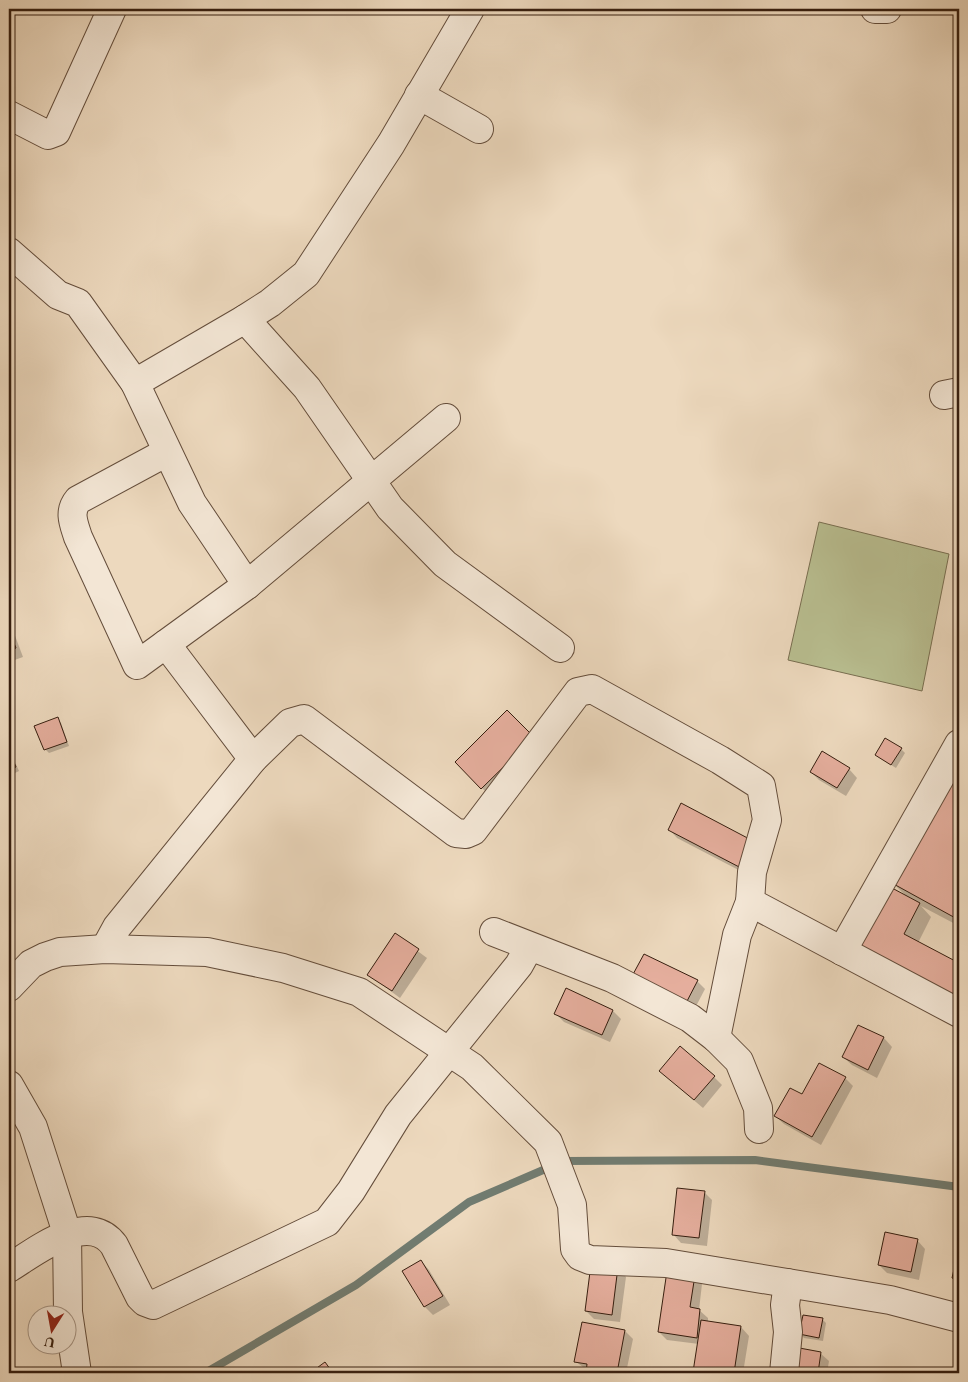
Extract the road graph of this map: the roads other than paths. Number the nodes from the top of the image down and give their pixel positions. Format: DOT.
graph roads {
  1 [pos="112,9"];
  2 [pos="470,9"];
  3 [pos="875,9"];
  4 [pos="887,9"];
  5 [pos="419,95"];
  6 [pos="9,115"];
  7 [pos="479,129"];
  8 [pos="9,252"];
  9 [pos="245,319"];
  10 [pos="134,383"];
  11 [pos="446,418"];
  12 [pos="168,452"];
  13 [pos="372,482"];
  14 [pos="247,585"];
  15 [pos="166,644"];
  16 [pos="560,648"];
  17 [pos="959,744"];
  18 [pos="253,759"];
  19 [pos="750,902"];
  20 [pos="494,932"];
  21 [pos="110,941"];
  22 [pos="529,947"];
  23 [pos="842,951"];
  24 [pos="9,987"];
  25 [pos="959,1013"];
  26 [pos="716,1038"];
  27 [pos="450,1052"];
  28 [pos="9,1085"];
  29 [pos="759,1129"];
  30 [pos="67,1233"];
  31 [pos="9,1268"];
  32 [pos="788,1283"];
  33 [pos="959,1318"];
  34 [pos="77,1373"];
  35 [pos="784,1373"];
  1 -- 6 [label="street"];
  2 -- 5 [label="street"];
  3 -- 4 [label="street"];
  5 -- 7 [label="street"];
  5 -- 9 [label="street"];
  8 -- 10 [label="street"];
  9 -- 10 [label="street"];
  9 -- 13 [label="street"];
  10 -- 12 [label="street"];
  11 -- 13 [label="street"];
  12 -- 14 [label="street"];
  12 -- 15 [label="street"];
  13 -- 14 [label="street"];
  13 -- 16 [label="street"];
  14 -- 15 [label="street"];
  15 -- 18 [label="street"];
  17 -- 23 [label="street"];
  18 -- 19 [label="street"];
  18 -- 21 [label="street"];
  19 -- 23 [label="street"];
  19 -- 26 [label="street"];
  20 -- 22 [label="street"];
  21 -- 24 [label="street"];
  21 -- 27 [label="street"];
  22 -- 26 [label="street"];
  22 -- 27 [label="street"];
  23 -- 25 [label="street"];
  26 -- 29 [label="street"];
  27 -- 30 [label="street"];
  27 -- 32 [label="street"];
  28 -- 30 [label="street"];
  30 -- 31 [label="street"];
  30 -- 34 [label="street"];
  32 -- 33 [label="street"];
  32 -- 35 [label="street"];
}
